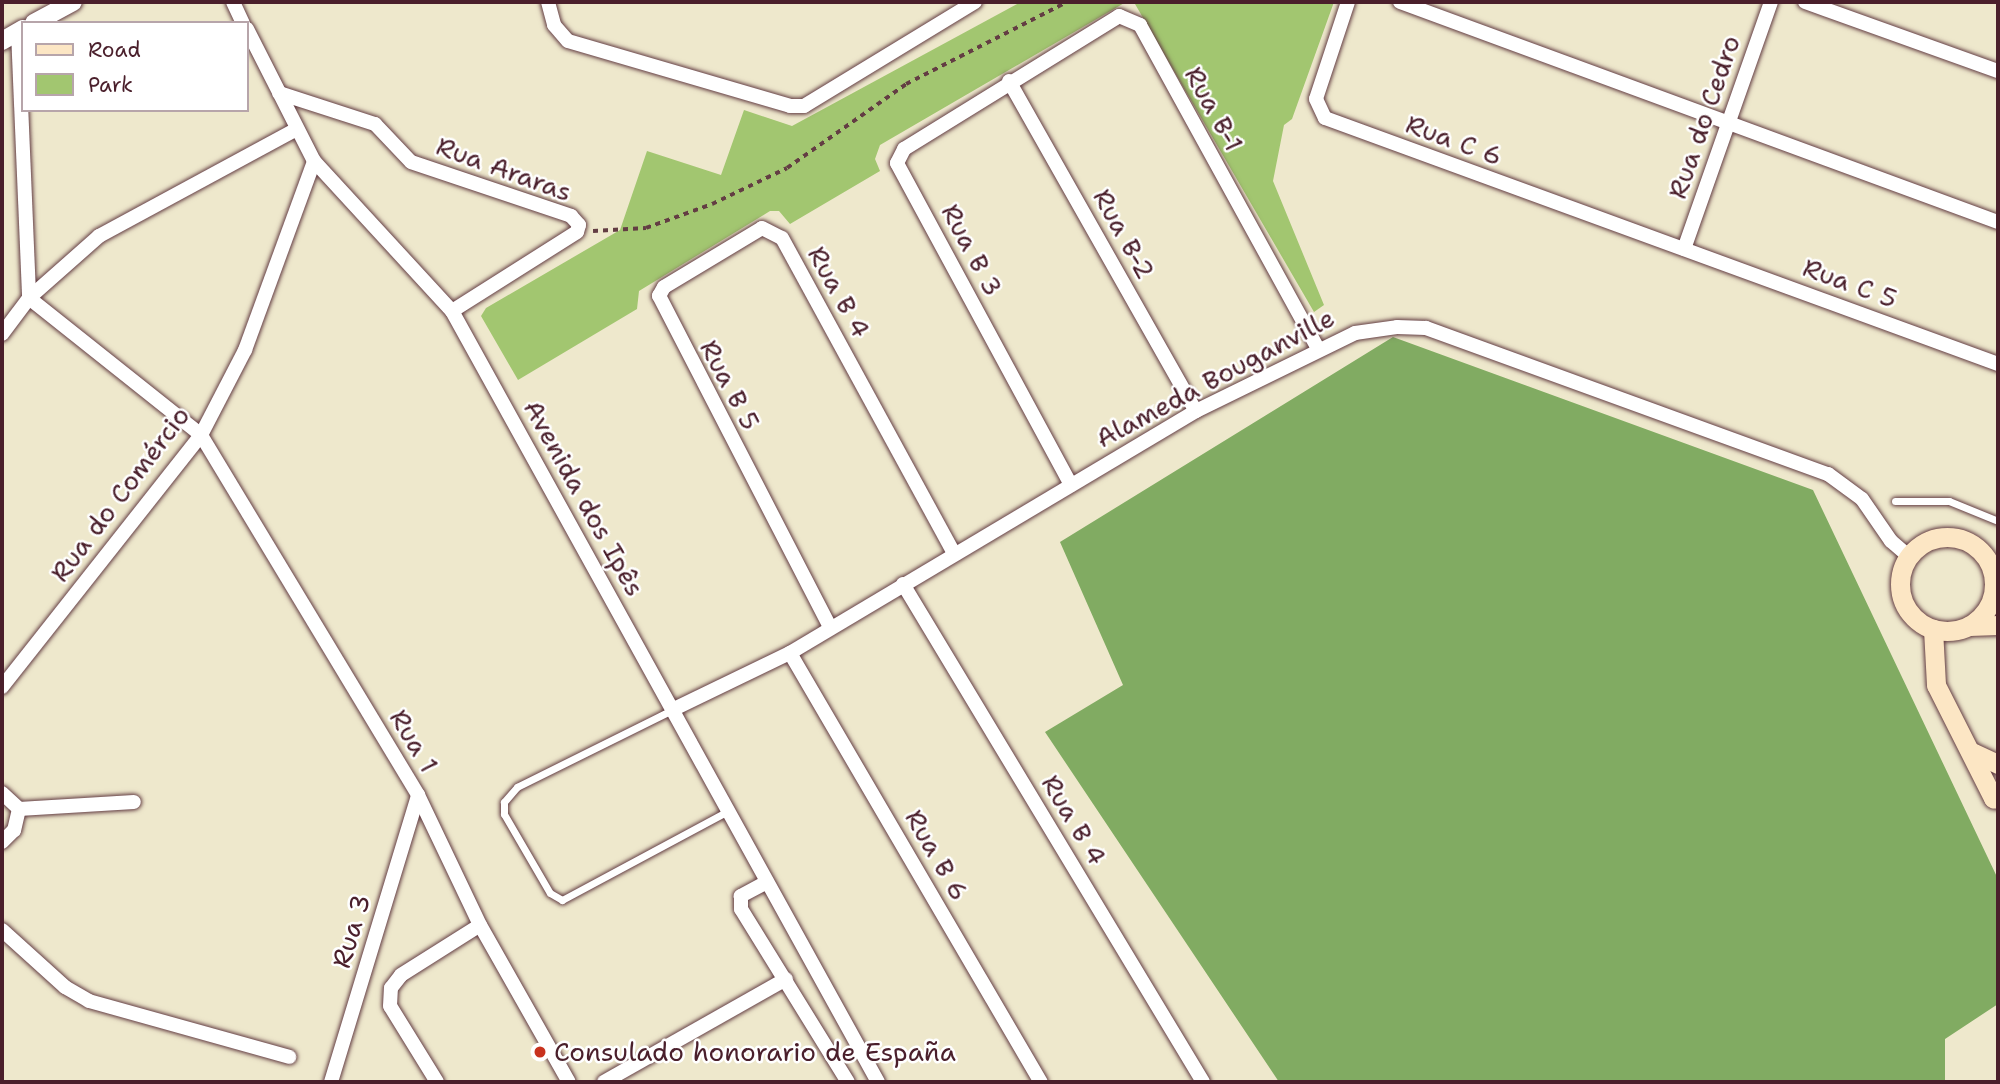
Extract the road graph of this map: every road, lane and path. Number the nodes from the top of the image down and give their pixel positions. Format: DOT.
graph roads {
  1 [pos="73,2"];
  2 [pos="233,2"];
  3 [pos="548,2"];
  4 [pos="1067,2"];
  5 [pos="1348,2"];
  6 [pos="1400,2"];
  7 [pos="1771,2"];
  8 [pos="1804,2"];
  9 [pos="974,4"];
  10 [pos="38,21"];
  11 [pos="242,21"];
  12 [pos="248,31"];
  13 [pos="14,34"];
  14 [pos="1998,71"];
  15 [pos="1009,81"];
  16 [pos="279,93"];
  17 [pos="1727,124"];
  18 [pos="298,129"];
  19 [pos="314,161"];
  20 [pos="1998,222"];
  21 [pos="576,232"];
  22 [pos="782,238"];
  23 [pos="1684,249"];
  24 [pos="29,298"];
  25 [pos="452,311"];
  26 [pos="2,334"];
  27 [pos="1318,349"];
  28 [pos="1998,364"];
  29 [pos="1196,411"];
  30 [pos="201,435"];
  31 [pos="1071,485"];
  32 [pos="1895,501"];
  33 [pos="1998,521"];
  34 [pos="954,554"];
  35 [pos="1908,556"];
  36 [pos="1994,561"];
  37 [pos="903,584"];
  38 [pos="1996,589"];
  39 [pos="1998,625"];
  40 [pos="1969,626"];
  41 [pos="830,627"];
  42 [pos="1933,629"];
  43 [pos="790,653"];
  44 [pos="2,687"];
  45 [pos="674,709"];
  46 [pos="1972,752"];
  47 [pos="1998,764"];
  48 [pos="2,793"];
  49 [pos="418,794"];
  50 [pos="1997,801"];
  51 [pos="134,802"];
  52 [pos="19,809"];
  53 [pos="728,811"];
  54 [pos="2,842"];
  55 [pos="767,882"];
  56 [pos="480,925"];
  57 [pos="2,930"];
  58 [pos="786,979"];
  59 [pos="289,1057"];
  60 [pos="331,1082"];
  61 [pos="437,1082"];
  62 [pos="569,1082"];
  63 [pos="604,1082"];
  64 [pos="848,1082"];
  65 [pos="878,1082"];
  66 [pos="1041,1082"];
  67 [pos="1203,1082"];
  1 -- 10 [label="street"];
  2 -- 11 [label="street"];
  3 -- 9 [label="street"];
  4 -- 21 [label="path"];
  5 -- 23 [label="street, Rua C 6"];
  6 -- 17 [label="street"];
  7 -- 17 [label="street, Rua do Cedro"];
  8 -- 14 [label="street"];
  12 -- 16 [label="street, Avenida dos Ipês"];
  13 -- 24 [label="street"];
  15 -- 27 [label="street, Rua B-1"];
  15 -- 29 [label="street, Rua B-2"];
  15 -- 31 [label="street, Rua B 3"];
  16 -- 18 [label="street, Avenida dos Ipês"];
  16 -- 21 [label="street, Rua Araras"];
  17 -- 20 [label="street"];
  17 -- 23 [label="street, Rua do Cedro"];
  18 -- 19 [label="street, Avenida dos Ipês"];
  18 -- 24 [label="street"];
  19 -- 25 [label="street, Avenida dos Ipês"];
  19 -- 30 [label="street, Rua do Comércio"];
  21 -- 25 [label="street, Rua Araras"];
  22 -- 34 [label="street, Rua B 4"];
  22 -- 41 [label="street, Rua B 5"];
  23 -- 28 [label="street, Rua C 5"];
  24 -- 26 [label="street"];
  24 -- 30 [label="street"];
  25 -- 45 [label="street, Avenida dos Ipês"];
  27 -- 29 [label="street, Alameda Bouganville"];
  27 -- 35 [label="street, Alameda Bouganville"];
  29 -- 31 [label="street, Alameda Bouganville"];
  30 -- 44 [label="street, Rua do Comércio"];
  30 -- 49 [label="street, Rua 1"];
  31 -- 34 [label="street, Alameda Bouganville"];
  32 -- 33 [label="lane"];
  34 -- 37 [label="street, Alameda Bouganville"];
  35 -- 36 [label="main road"];
  35 -- 42 [label="main road"];
  36 -- 38 [label="main road"];
  37 -- 41 [label="street, Alameda Bouganville"];
  37 -- 67 [label="street, Rua B 4"];
  38 -- 40 [label="main road"];
  39 -- 40 [label="main road"];
  40 -- 42 [label="main road"];
  41 -- 43 [label="street, Alameda Bouganville"];
  42 -- 46 [label="main road"];
  43 -- 45 [label="street, Alameda Bouganville"];
  43 -- 66 [label="street, Rua B 6"];
  45 -- 53 [label="street"];
  45 -- 53 [label="lane"];
  46 -- 47 [label="main road"];
  46 -- 50 [label="main road"];
  48 -- 52 [label="street"];
  49 -- 56 [label="street, Rua 1"];
  49 -- 60 [label="street, Rua 3"];
  51 -- 52 [label="street"];
  52 -- 54 [label="street"];
  53 -- 55 [label="street"];
  55 -- 58 [label="street"];
  55 -- 65 [label="street"];
  56 -- 61 [label="street"];
  56 -- 62 [label="street, Rua 1"];
  57 -- 59 [label="street"];
  58 -- 63 [label="street"];
  58 -- 64 [label="street"];
}
